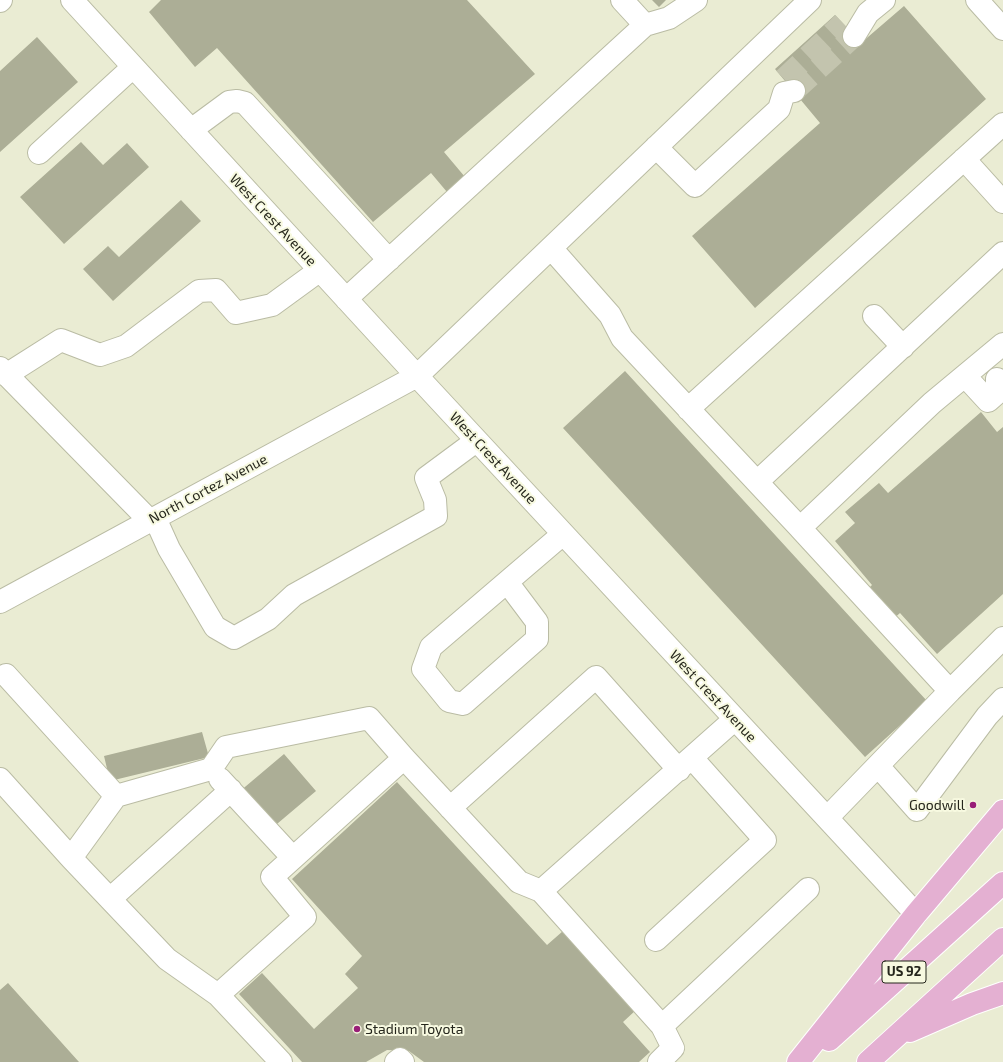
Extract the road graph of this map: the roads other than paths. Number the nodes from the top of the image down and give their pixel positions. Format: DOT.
graph roads {
  1 [pos="72,0"];
  2 [pos="622,0"];
  3 [pos="696,0"];
  4 [pos="810,0"];
  5 [pos="977,0"];
  6 [pos="876,7"];
  7 [pos="645,25"];
  8 [pos="849,29"];
  9 [pos="1003,29"];
  10 [pos="133,66"];
  11 [pos="785,93"];
  12 [pos="1003,124"];
  13 [pos="191,130"];
  14 [pos="656,147"];
  15 [pos="39,153"];
  16 [pos="964,159"];
  17 [pos="1003,202"];
  18 [pos="551,248"];
  19 [pos="1003,253"];
  20 [pos="390,260"];
  21 [pos="320,270"];
  22 [pos="346,299"];
  23 [pos="874,316"];
  24 [pos="1003,344"];
  25 [pos="903,347"];
  26 [pos="3,371"];
  27 [pos="417,376"];
  28 [pos="965,376"];
  29 [pos="1000,389"];
  30 [pos="688,409"];
  31 [pos="476,441"];
  32 [pos="757,482"];
  33 [pos="152,520"];
  34 [pos="800,528"];
  35 [pos="563,534"];
  36 [pos="507,582"];
  37 [pos="0,602"];
  38 [pos="1003,638"];
  39 [pos="6,675"];
  40 [pos="950,691"];
  41 [pos="1003,699"];
  42 [pos="735,719"];
  43 [pos="404,758"];
  44 [pos="685,764"];
  45 [pos="878,766"];
  46 [pos="211,769"];
  47 [pos="0,779"];
  48 [pos="230,790"];
  49 [pos="116,796"];
  50 [pos="450,808"];
  51 [pos="1003,811"];
  52 [pos="827,818"];
  53 [pos="71,858"];
  54 [pos="293,858"];
  55 [pos="1003,883"];
  56 [pos="808,890"];
  57 [pos="541,891"];
  58 [pos="110,899"];
  59 [pos="916,914"];
  60 [pos="1003,939"];
  61 [pos="656,940"];
  62 [pos="1003,993"];
  63 [pos="218,995"];
  64 [pos="662,1026"];
  65 [pos="893,1039"];
  66 [pos="281,1062"];
  67 [pos="396,1062"];
  68 [pos="403,1062"];
  69 [pos="659,1062"];
  70 [pos="798,1062"];
  71 [pos="805,1062"];
  72 [pos="868,1062"];
  1 -- 10 [label="street, West Crest Avenue"];
  2 -- 7 [label="street"];
  3 -- 7 [label="street"];
  4 -- 14 [label="street, North Cortez Avenue"];
  5 -- 9 [label="street"];
  6 -- 8 [label="street"];
  7 -- 20 [label="street"];
  10 -- 13 [label="street, West Crest Avenue"];
  10 -- 15 [label="street"];
  11 -- 14 [label="street"];
  12 -- 16 [label="street"];
  13 -- 20 [label="street"];
  13 -- 21 [label="street, West Crest Avenue"];
  14 -- 18 [label="street, North Cortez Avenue"];
  16 -- 17 [label="street"];
  16 -- 30 [label="street"];
  18 -- 27 [label="street, North Cortez Avenue"];
  18 -- 30 [label="street"];
  19 -- 25 [label="street"];
  20 -- 22 [label="street"];
  21 -- 22 [label="street, West Crest Avenue"];
  21 -- 26 [label="street"];
  22 -- 27 [label="street, West Crest Avenue"];
  23 -- 25 [label="street"];
  24 -- 28 [label="street"];
  25 -- 32 [label="street"];
  26 -- 33 [label="street"];
  27 -- 31 [label="street, West Crest Avenue"];
  27 -- 33 [label="street, North Cortez Avenue"];
  28 -- 29 [label="street"];
  28 -- 34 [label="street"];
  30 -- 32 [label="street"];
  31 -- 33 [label="street"];
  31 -- 35 [label="street, West Crest Avenue"];
  32 -- 34 [label="street"];
  33 -- 37 [label="street, North Cortez Avenue"];
  34 -- 40 [label="street"];
  35 -- 36 [label="street"];
  35 -- 42 [label="street, West Crest Avenue"];
  36 -- 36 [label="street"];
  38 -- 40 [label="street"];
  39 -- 49 [label="street"];
  40 -- 45 [label="street"];
  41 -- 45 [label="street"];
  42 -- 44 [label="street"];
  42 -- 52 [label="street, West Crest Avenue"];
  43 -- 46 [label="street"];
  43 -- 50 [label="street"];
  43 -- 54 [label="street"];
  44 -- 50 [label="street"];
  44 -- 57 [label="street"];
  44 -- 61 [label="street"];
  45 -- 52 [label="street"];
  46 -- 48 [label="street"];
  46 -- 49 [label="street"];
  47 -- 53 [label="street"];
  48 -- 54 [label="street"];
  48 -- 58 [label="street"];
  49 -- 53 [label="street"];
  50 -- 57 [label="street"];
  51 -- 59 [label="main road"];
  52 -- 59 [label="street, West Crest Avenue"];
  53 -- 58 [label="street"];
  54 -- 63 [label="street"];
  55 -- 71 [label="main road, US 92"];
  56 -- 64 [label="street"];
  57 -- 64 [label="street"];
  58 -- 63 [label="street"];
  59 -- 70 [label="main road"];
  60 -- 65 [label="main road"];
  62 -- 65 [label="main road"];
  63 -- 66 [label="street"];
  64 -- 69 [label="street"];
  65 -- 72 [label="main road"];
  67 -- 68 [label="street"];
}
